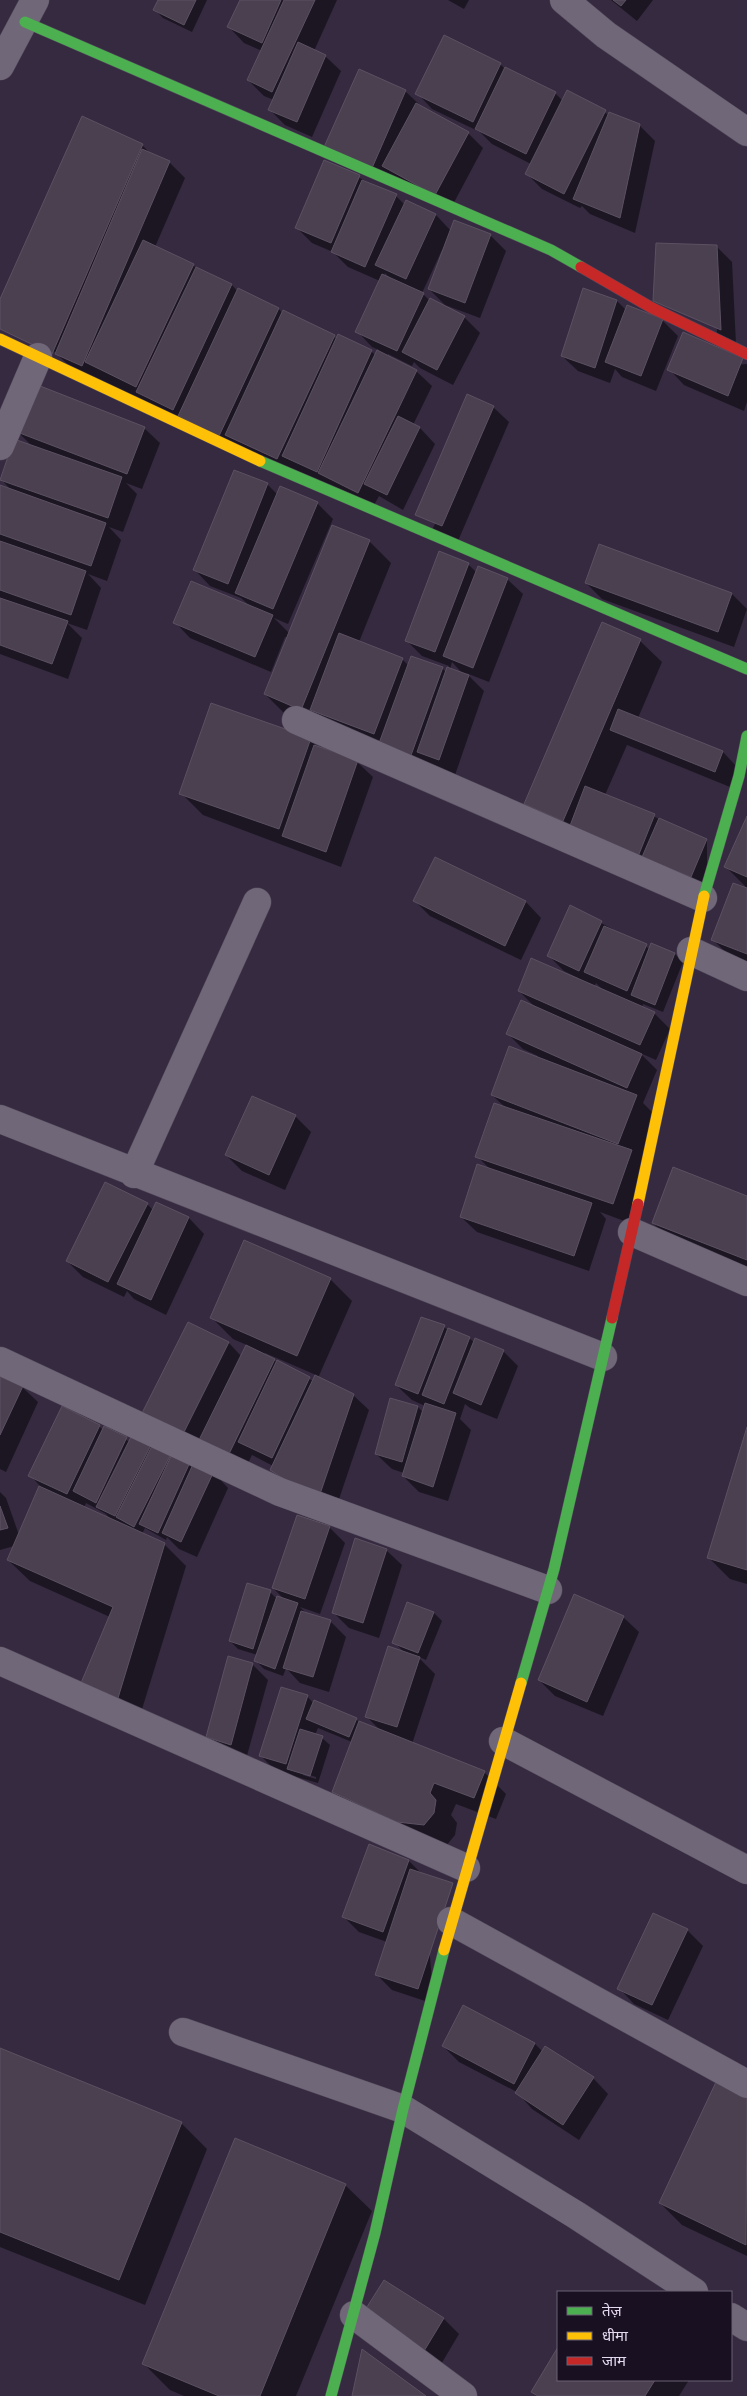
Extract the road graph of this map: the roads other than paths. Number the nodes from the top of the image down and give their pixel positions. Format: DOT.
graph roads {
  1 [pos="564,0"];
  2 [pos="30,11"];
  3 [pos="0,66"];
  4 [pos="747,132"];
  5 [pos="0,339"];
  6 [pos="747,354"];
  7 [pos="38,357"];
  8 [pos="0,446"];
  9 [pos="747,669"];
  10 [pos="296,720"];
  11 [pos="747,736"];
  12 [pos="703,898"];
  13 [pos="257,902"];
  14 [pos="691,951"];
  15 [pos="747,978"];
  16 [pos="0,1120"];
  17 [pos="134,1174"];
  18 [pos="632,1232"];
  19 [pos="747,1282"];
  20 [pos="603,1358"];
  21 [pos="0,1362"];
  22 [pos="548,1590"];
  23 [pos="0,1661"];
  24 [pos="503,1740"];
  25 [pos="466,1868"];
  26 [pos="747,1870"];
  27 [pos="451,1921"];
  28 [pos="183,2032"];
  29 [pos="747,2084"];
  30 [pos="403,2110"];
  31 [pos="692,2291"];
  32 [pos="354,2315"];
  33 [pos="732,2317"];
  34 [pos="747,2327"];
  35 [pos="331,2396"];
  36 [pos="463,2396"];
  1 -- 4 [label="street"];
  2 -- 3 [label="street"];
  2 -- 6 [label="street"];
  5 -- 7 [label="street"];
  7 -- 8 [label="street"];
  7 -- 9 [label="street"];
  10 -- 12 [label="street"];
  11 -- 12 [label="street"];
  12 -- 14 [label="street"];
  13 -- 17 [label="street"];
  14 -- 15 [label="street"];
  14 -- 18 [label="street"];
  16 -- 17 [label="street"];
  17 -- 20 [label="street"];
  18 -- 19 [label="street"];
  18 -- 20 [label="street"];
  20 -- 22 [label="street"];
  21 -- 22 [label="street"];
  22 -- 24 [label="street"];
  23 -- 25 [label="street"];
  24 -- 25 [label="street"];
  24 -- 26 [label="street"];
  25 -- 27 [label="street"];
  27 -- 29 [label="street"];
  27 -- 30 [label="street"];
  28 -- 30 [label="street"];
  30 -- 31 [label="street"];
  30 -- 32 [label="street"];
  32 -- 35 [label="street"];
  32 -- 36 [label="street"];
  33 -- 34 [label="street"];
}
